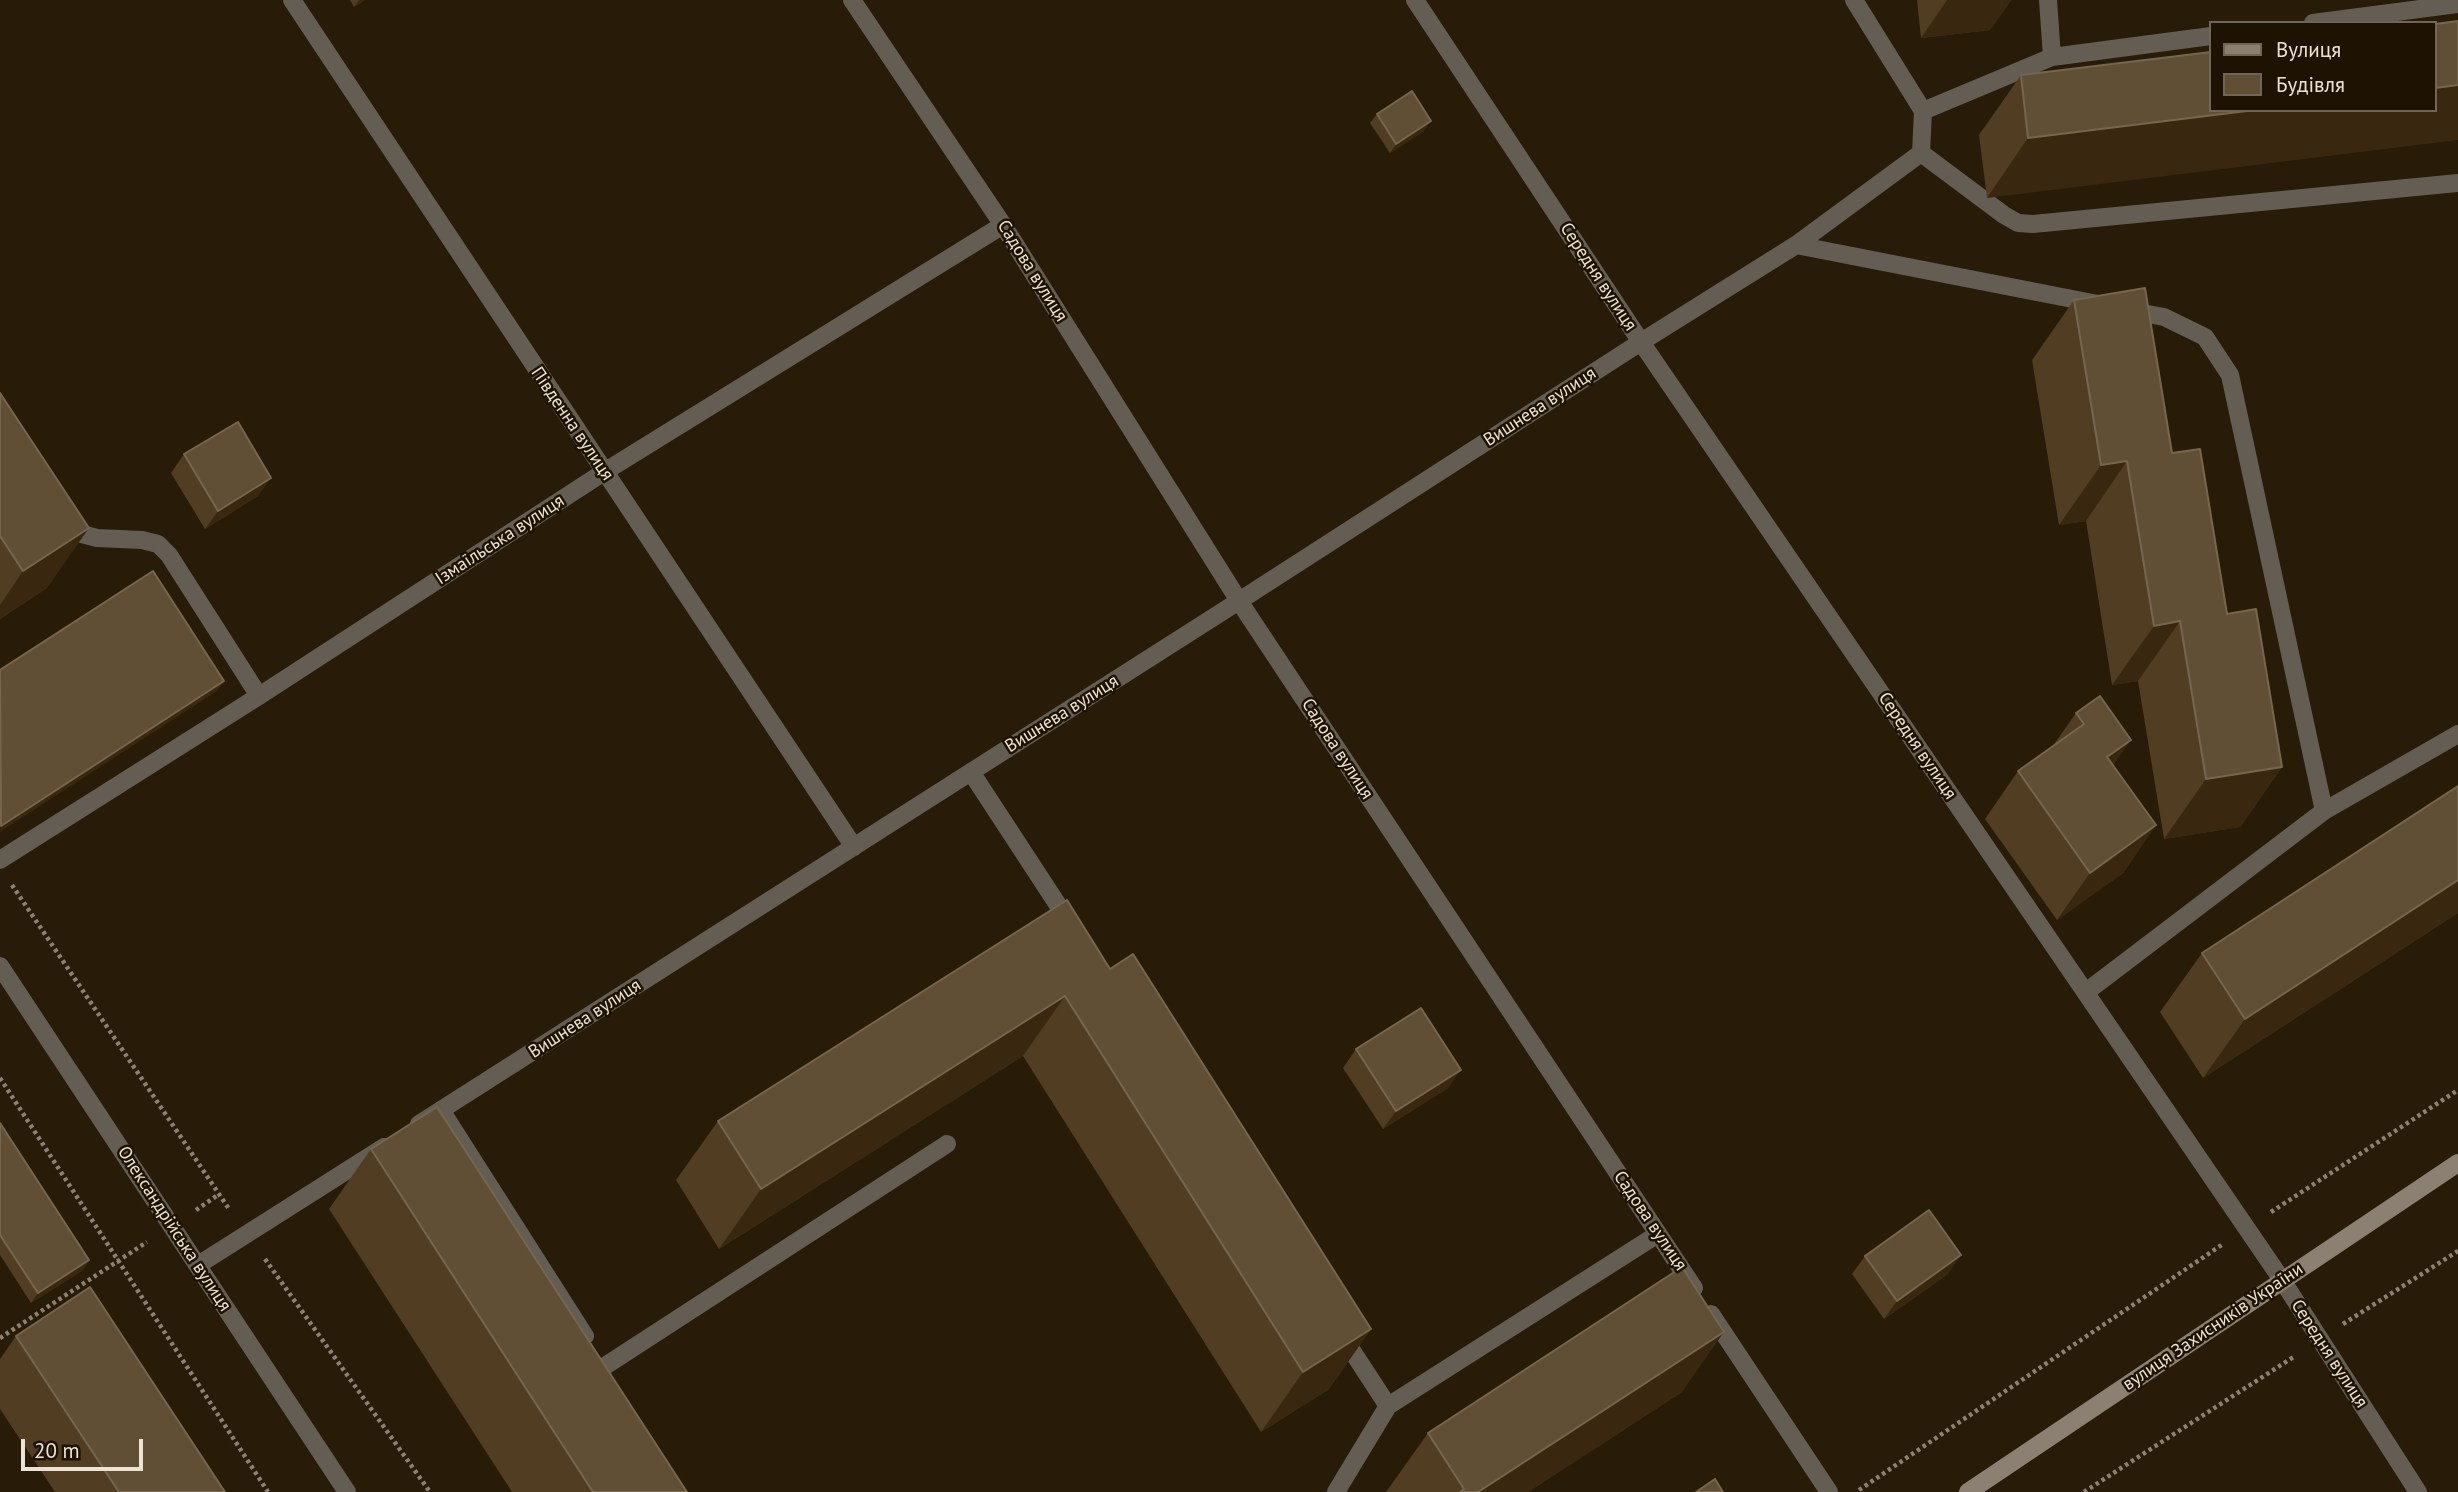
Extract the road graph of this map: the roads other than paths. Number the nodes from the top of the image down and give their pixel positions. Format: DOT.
graph roads {
  1 [pos="292,0"];
  2 [pos="852,0"];
  3 [pos="1415,0"];
  4 [pos="1854,0"];
  5 [pos="2048,0"];
  6 [pos="2458,4"];
  7 [pos="2328,21"];
  8 [pos="2210,36"];
  9 [pos="2052,57"];
  10 [pos="1923,111"];
  11 [pos="1921,153"];
  12 [pos="2458,183"];
  13 [pos="1003,225"];
  14 [pos="1796,245"];
  15 [pos="1640,342"];
  16 [pos="604,472"];
  17 [pos="55,507"];
  18 [pos="1239,601"];
  19 [pos="259,696"];
  20 [pos="2458,734"];
  21 [pos="971,772"];
  22 [pos="2324,811"];
  23 [pos="854,847"];
  24 [pos="0,860"];
  25 [pos="1085,945"];
  26 [pos="0,966"];
  27 [pos="2086,992"];
  28 [pos="441,1110"];
  29 [pos="947,1144"];
  30 [pos="2458,1163"];
  31 [pos="1658,1234"];
  32 [pos="198,1265"];
  33 [pos="2282,1280"];
  34 [pos="1335,1325"];
  35 [pos="605,1366"];
  36 [pos="616,1384"];
  37 [pos="1388,1406"];
  38 [pos="347,1492"];
  39 [pos="1336,1492"];
  40 [pos="1829,1492"];
  41 [pos="1968,1492"];
  42 [pos="2418,1492"];
  1 -- 16 [label="street, Південна вулиця"];
  2 -- 13 [label="street, Садова вулиця"];
  3 -- 15 [label="street, Середня вулиця"];
  4 -- 10 [label="street"];
  5 -- 9 [label="street"];
  6 -- 7 [label="street"];
  8 -- 9 [label="street"];
  9 -- 10 [label="street"];
  10 -- 11 [label="street"];
  11 -- 12 [label="street"];
  11 -- 14 [label="street, Вишнева вулиця"];
  13 -- 16 [label="street, Ізмаїльська вулиця"];
  13 -- 18 [label="street, Садова вулиця"];
  14 -- 15 [label="street, Вишнева вулиця"];
  14 -- 22 [label="street"];
  15 -- 18 [label="street, Вишнева вулиця"];
  15 -- 27 [label="street, Середня вулиця"];
  16 -- 19 [label="street, Ізмаїльська вулиця"];
  16 -- 23 [label="street, Південна вулиця"];
  17 -- 19 [label="street"];
  18 -- 21 [label="street, Вишнева вулиця"];
  18 -- 31 [label="street, Садова вулиця"];
  19 -- 24 [label="street, Ізмаїльська вулиця"];
  20 -- 22 [label="street"];
  21 -- 23 [label="street, Вишнева вулиця"];
  21 -- 25 [label="street"];
  22 -- 27 [label="street"];
  23 -- 28 [label="street, Вишнева вулиця"];
  26 -- 32 [label="street, Олександрійська вулиця"];
  27 -- 33 [label="street, Середня вулиця"];
  28 -- 32 [label="street, Вишнева вулиця"];
  28 -- 35 [label="street"];
  29 -- 35 [label="street"];
  30 -- 33 [label="main road, вулиця Захисників України"];
  31 -- 37 [label="street"];
  31 -- 40 [label="street, Садова вулиця"];
  32 -- 38 [label="street, Олександрійська вулиця"];
  33 -- 41 [label="main road, вулиця Захисників України"];
  33 -- 42 [label="street, Середня вулиця"];
  34 -- 37 [label="street"];
  35 -- 36 [label="street"];
  37 -- 39 [label="street"];
}
